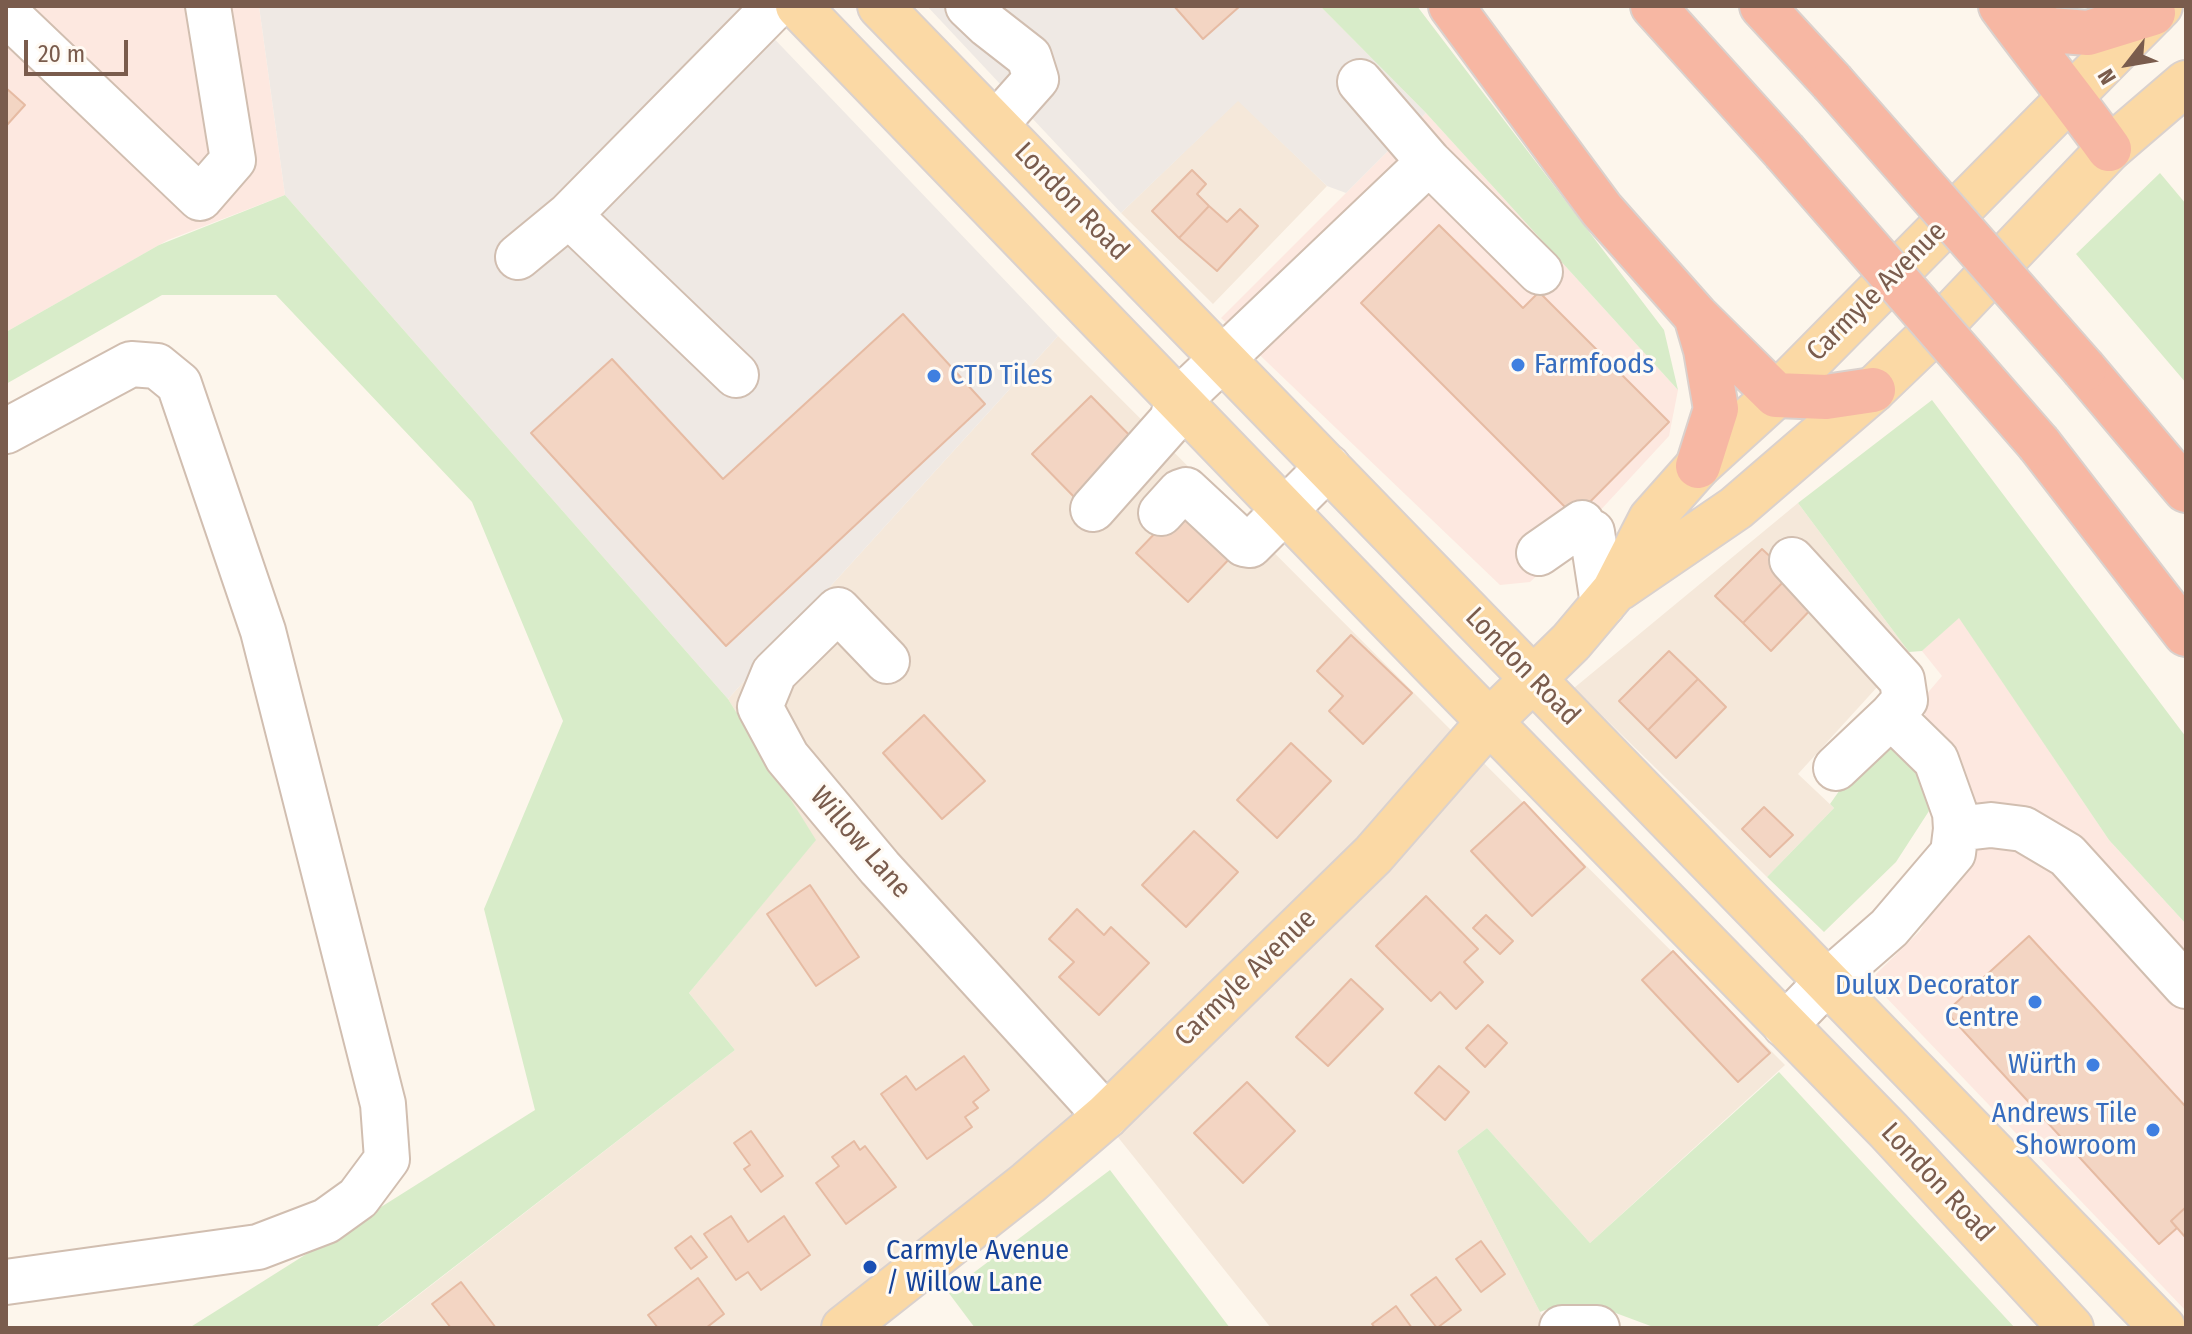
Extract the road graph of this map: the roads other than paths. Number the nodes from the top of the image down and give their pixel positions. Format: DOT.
graph roads {
  1 [pos="208,6"];
  2 [pos="775,6"];
  3 [pos="798,6"];
  4 [pos="880,6"];
  5 [pos="968,6"];
  6 [pos="1451,6"];
  7 [pos="1653,6"];
  8 [pos="1762,6"];
  9 [pos="2003,6"];
  10 [pos="2156,10"];
  11 [pos="6,13"];
  12 [pos="1360,82"];
  13 [pos="2186,83"];
  14 [pos="2071,94"];
  15 [pos="996,124"];
  16 [pos="2109,149"];
  17 [pos="1429,162"];
  18 [pos="569,215"];
  19 [pos="518,257"];
  20 [pos="1540,272"];
  21 [pos="1696,316"];
  22 [pos="1221,357"];
  23 [pos="736,375"];
  24 [pos="1873,390"];
  25 [pos="1776,395"];
  26 [pos="1179,400"];
  27 [pos="6,431"];
  28 [pos="1698,466"];
  29 [pos="1328,467"];
  30 [pos="2186,490"];
  31 [pos="1093,509"];
  32 [pos="1285,510"];
  33 [pos="1161,513"];
  34 [pos="1539,553"];
  35 [pos="1792,560"];
  36 [pos="1608,598"];
  37 [pos="2186,634"];
  38 [pos="887,661"];
  39 [pos="1534,678"];
  40 [pos="1891,716"];
  41 [pos="1489,722"];
  42 [pos="1836,768"];
  43 [pos="1956,829"];
  44 [pos="1827,982"];
  45 [pos="2186,986"];
  46 [pos="1785,1025"];
  47 [pos="1106,1116"];
  48 [pos="6,1282"];
  49 [pos="844,1328"];
  50 [pos="1562,1328"];
  51 [pos="1597,1328"];
  52 [pos="2071,1328"];
  53 [pos="2163,1328"];
  1 -- 11 [label="street"];
  2 -- 18 [label="street"];
  3 -- 26 [label="main road, London Road"];
  4 -- 15 [label="main road, London Road"];
  5 -- 15 [label="street"];
  6 -- 21 [label="highway"];
  7 -- 37 [label="highway, bridge"];
  8 -- 30 [label="highway, bridge"];
  9 -- 10 [label="highway"];
  9 -- 14 [label="highway"];
  10 -- 14 [label="main road, Carmyle Avenue"];
  12 -- 17 [label="street"];
  13 -- 16 [label="main road, Carmyle Avenue"];
  14 -- 16 [label="highway"];
  14 -- 25 [label="main road, Carmyle Avenue"];
  15 -- 22 [label="main road, London Road"];
  16 -- 24 [label="main road, Carmyle Avenue"];
  17 -- 20 [label="street"];
  17 -- 22 [label="street"];
  18 -- 19 [label="street"];
  18 -- 23 [label="street"];
  21 -- 25 [label="highway"];
  21 -- 28 [label="highway"];
  22 -- 26 [label="street"];
  22 -- 29 [label="main road, London Road"];
  24 -- 25 [label="highway"];
  24 -- 36 [label="main road, Carmyle Avenue"];
  25 -- 28 [label="main road, Carmyle Avenue"];
  26 -- 31 [label="street"];
  26 -- 32 [label="main road, London Road"];
  27 -- 48 [label="street"];
  28 -- 36 [label="main road, Carmyle Avenue"];
  29 -- 32 [label="street"];
  29 -- 39 [label="main road, London Road"];
  32 -- 33 [label="street"];
  32 -- 41 [label="main road, London Road"];
  34 -- 36 [label="street"];
  35 -- 40 [label="street"];
  36 -- 39 [label="main road, Carmyle Avenue"];
  38 -- 47 [label="street, Willow Lane"];
  39 -- 41 [label="main road, Carmyle Avenue"];
  39 -- 44 [label="main road, London Road"];
  40 -- 42 [label="street"];
  40 -- 43 [label="street"];
  41 -- 46 [label="main road, London Road"];
  41 -- 47 [label="main road, Carmyle Avenue"];
  43 -- 44 [label="street"];
  43 -- 45 [label="street"];
  44 -- 46 [label="street"];
  44 -- 53 [label="main road, London Road"];
  46 -- 52 [label="main road, London Road"];
  47 -- 49 [label="main road, Carmyle Avenue"];
  50 -- 51 [label="street"];
}
